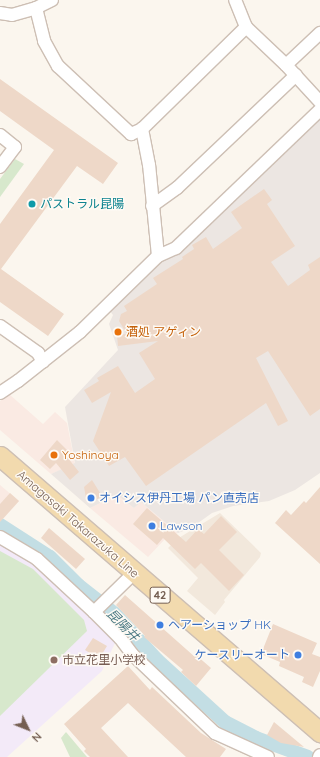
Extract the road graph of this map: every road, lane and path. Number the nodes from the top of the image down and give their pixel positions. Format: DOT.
graph roads {
  1 [pos="235,0"];
  2 [pos="43,3"];
  3 [pos="0,13"];
  4 [pos="246,27"];
  5 [pos="320,33"];
  6 [pos="286,65"];
  7 [pos="296,75"];
  8 [pos="320,102"];
  9 [pos="320,110"];
  10 [pos="142,129"];
  11 [pos="0,136"];
  12 [pos="0,167"];
  13 [pos="152,206"];
  14 [pos="158,256"];
  15 [pos="0,326"];
  16 [pos="43,362"];
  17 [pos="0,393"];
  18 [pos="0,456"];
  19 [pos="0,537"];
  20 [pos="134,573"];
  21 [pos="95,611"];
  22 [pos="320,732"];
  23 [pos="268,757"];
  1 -- 4 [label="street"];
  2 -- 3 [label="street"];
  2 -- 10 [label="street"];
  4 -- 6 [label="street"];
  4 -- 10 [label="street"];
  5 -- 6 [label="street"];
  6 -- 7 [label="street"];
  7 -- 8 [label="street"];
  7 -- 13 [label="street"];
  9 -- 14 [label="street"];
  10 -- 13 [label="street"];
  11 -- 12 [label="street"];
  13 -- 14 [label="street"];
  14 -- 16 [label="street"];
  15 -- 16 [label="street"];
  16 -- 17 [label="street"];
  18 -- 20 [label="main road, Amagasaki Takarazuka Line / 42"];
  19 -- 21 [label="street"];
  20 -- 21 [label="street"];
  20 -- 22 [label="main road, Amagasaki Takarazuka Line / 42"];
  21 -- 23 [label="street"];
}
